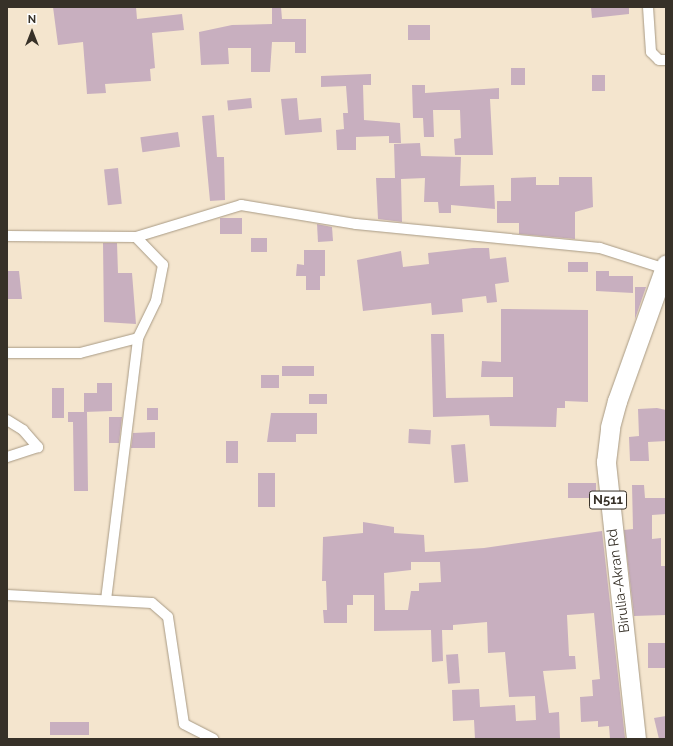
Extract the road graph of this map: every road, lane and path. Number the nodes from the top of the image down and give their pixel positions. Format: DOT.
graph roads {
  1 [pos="648,7"];
  2 [pos="666,60"];
  3 [pos="7,236"];
  4 [pos="136,237"];
  5 [pos="665,267"];
  6 [pos="138,338"];
  7 [pos="7,353"];
  8 [pos="7,420"];
  9 [pos="7,457"];
  10 [pos="7,595"];
  11 [pos="106,600"];
  12 [pos="213,739"];
  13 [pos="636,739"];
  1 -- 2 [label="street"];
  3 -- 4 [label="street"];
  4 -- 5 [label="street"];
  4 -- 6 [label="street"];
  5 -- 13 [label="highway, Birulia-Akran Rd / N511"];
  6 -- 7 [label="street"];
  6 -- 11 [label="street"];
  8 -- 9 [label="street"];
  10 -- 11 [label="street"];
  11 -- 12 [label="street"];
}
